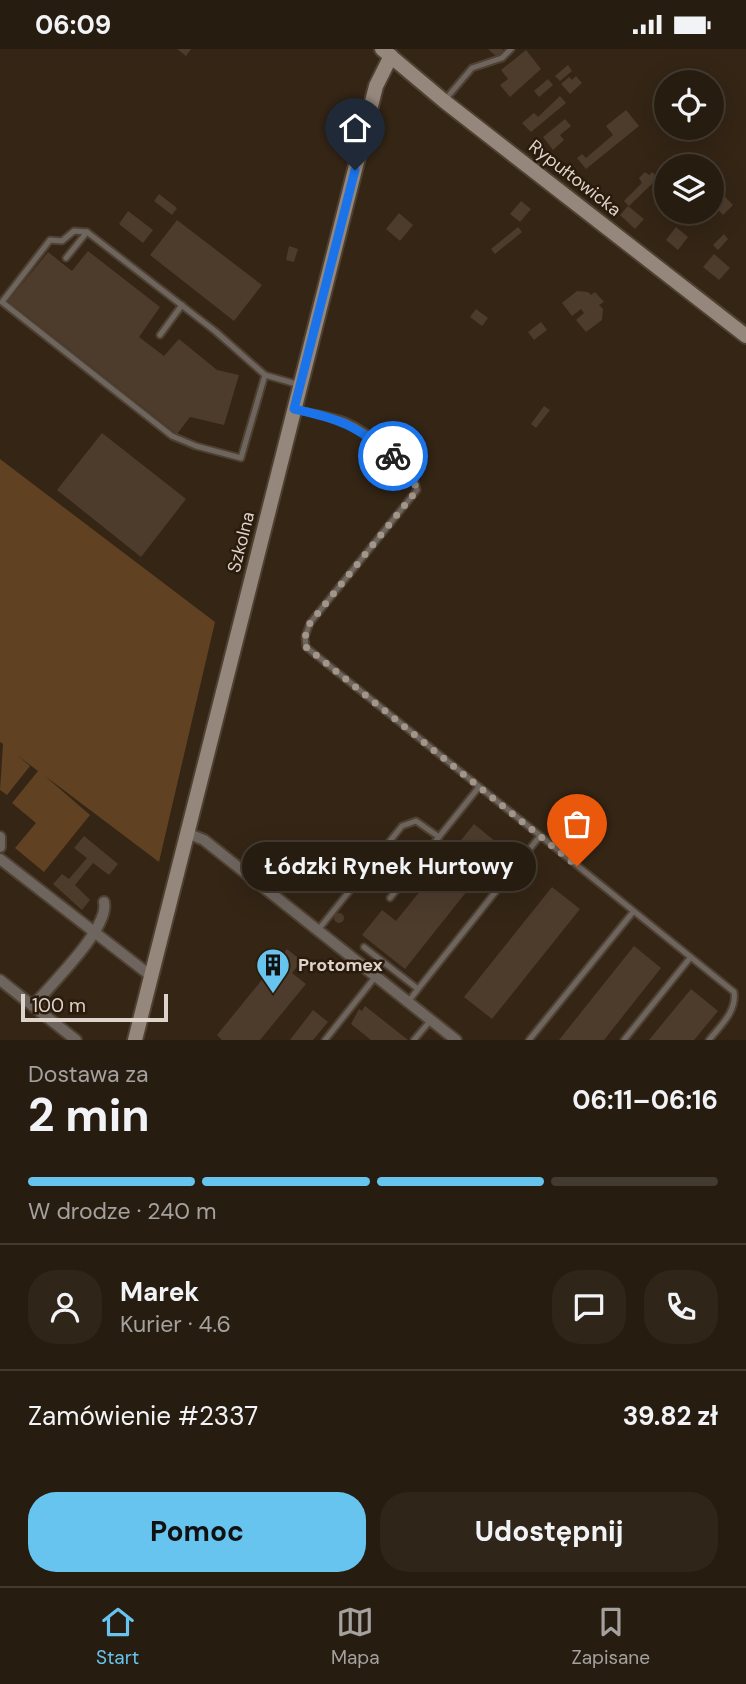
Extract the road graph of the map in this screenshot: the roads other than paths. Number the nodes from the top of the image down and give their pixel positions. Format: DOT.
graph roads {
  1 [pos="511,49"];
  2 [pos="386,52"];
  3 [pos="444,101"];
  4 [pos="87,232"];
  5 [pos="65,258"];
  6 [pos="182,305"];
  7 [pos="160,335"];
  8 [pos="746,336"];
  9 [pos="265,375"];
  10 [pos="300,385"];
  11 [pos="294,409"];
  12 [pos="479,787"];
  13 [pos="187,833"];
  14 [pos="540,836"];
  15 [pos="0,837"];
  16 [pos="439,837"];
  17 [pos="0,847"];
  18 [pos="0,859"];
  19 [pos="390,898"];
  20 [pos="104,902"];
  21 [pos="633,912"];
  22 [pos="318,930"];
  23 [pos="95,932"];
  24 [pos="364,947"];
  25 [pos="690,958"];
  26 [pos="151,976"];
  27 [pos="376,976"];
  28 [pos="0,980"];
  29 [pos="418,989"];
  30 [pos="408,1002"];
  31 [pos="33,1006"];
  32 [pos="431,1020"];
  33 [pos="76,1040"];
  34 [pos="135,1040"];
  35 [pos="325,1040"];
  36 [pos="414,1040"];
  37 [pos="456,1040"];
  38 [pos="529,1040"];
  39 [pos="624,1040"];
  40 [pos="709,1040"];
  1 -- 3 [label="lane"];
  2 -- 3 [label="street, Rypułtowicka"];
  2 -- 10 [label="street, Szkolna"];
  3 -- 8 [label="street, Rypułtowicka"];
  4 -- 5 [label="lane"];
  4 -- 6 [label="lane"];
  4 -- 9 [label="lane"];
  6 -- 7 [label="lane"];
  6 -- 9 [label="lane"];
  9 -- 10 [label="lane"];
  10 -- 11 [label="street, Szkolna"];
  11 -- 12 [label="lane"];
  11 -- 13 [label="street, Szkolna"];
  12 -- 14 [label="lane"];
  12 -- 16 [label="lane"];
  13 -- 22 [label="street"];
  13 -- 26 [label="street, Szkolna"];
  14 -- 21 [label="lane"];
  14 -- 29 [label="lane"];
  15 -- 17 [label="street"];
  16 -- 19 [label="lane"];
  16 -- 22 [label="lane"];
  18 -- 23 [label="street"];
  20 -- 23 [label="street"];
  21 -- 25 [label="lane"];
  21 -- 38 [label="lane"];
  22 -- 27 [label="street"];
  23 -- 26 [label="street"];
  23 -- 31 [label="street"];
  24 -- 29 [label="lane"];
  25 -- 39 [label="lane"];
  25 -- 40 [label="lane"];
  26 -- 34 [label="street, Szkolna"];
  27 -- 30 [label="street"];
  27 -- 35 [label="lane"];
  28 -- 31 [label="street"];
  29 -- 30 [label="lane"];
  30 -- 32 [label="street"];
  31 -- 33 [label="street"];
  32 -- 36 [label="lane"];
  32 -- 37 [label="street"];
}
